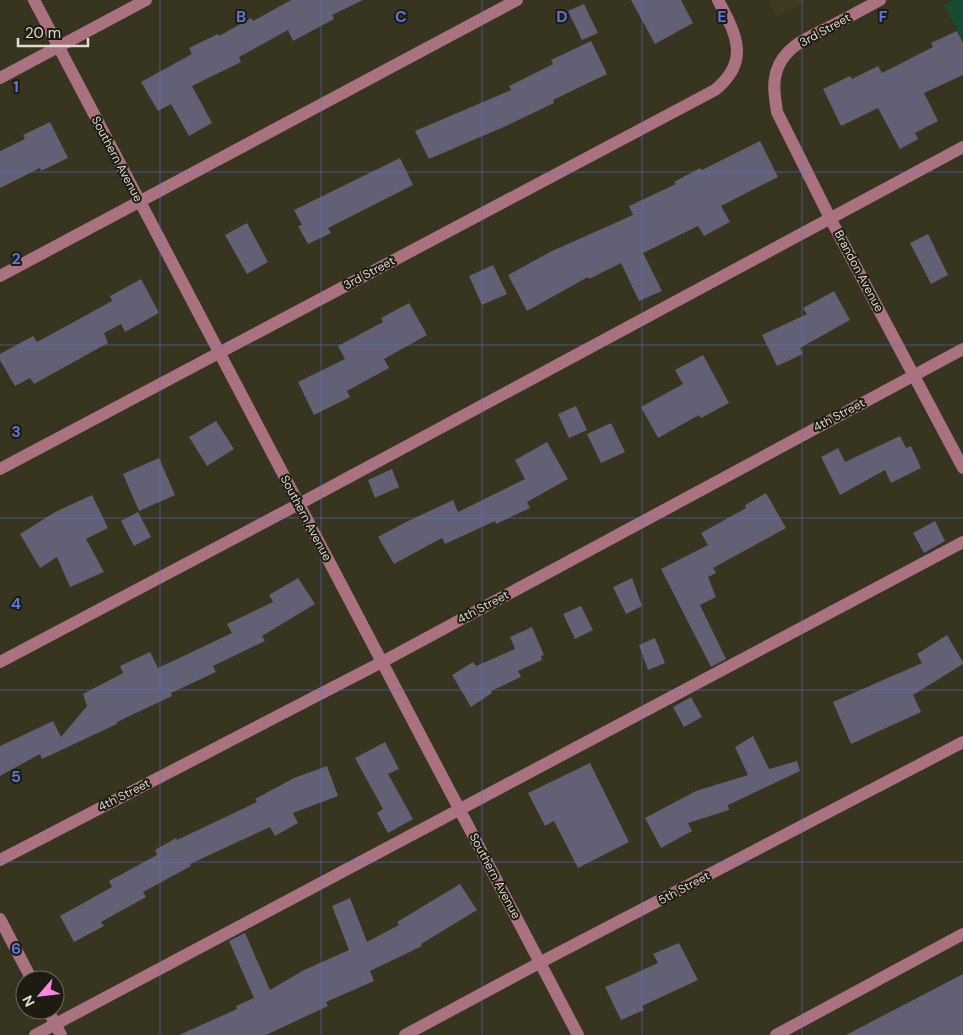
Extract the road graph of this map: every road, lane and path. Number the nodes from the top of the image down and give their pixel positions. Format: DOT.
graph roads {
  1 [pos="34,0"];
  2 [pos="146,0"];
  3 [pos="517,0"];
  4 [pos="718,0"];
  5 [pos="880,0"];
  6 [pos="58,47"];
  7 [pos="777,69"];
  8 [pos="0,78"];
  9 [pos="963,147"];
  10 [pos="140,202"];
  11 [pos="831,220"];
  12 [pos="0,276"];
  13 [pos="963,348"];
  14 [pos="219,354"];
  15 [pos="914,374"];
  16 [pos="963,468"];
  17 [pos="0,469"];
  18 [pos="299,504"];
  19 [pos="963,542"];
  20 [pos="0,662"];
  21 [pos="382,662"];
  22 [pos="963,742"];
  23 [pos="460,809"];
  24 [pos="0,860"];
  25 [pos="0,920"];
  26 [pos="963,934"];
  27 [pos="541,962"];
  28 [pos="27,970"];
  29 [pos="58,1030"];
  30 [pos="35,1035"];
  31 [pos="405,1035"];
  32 [pos="578,1035"];
  33 [pos="776,1035"];
  1 -- 6 [label="street, Southern Avenue"];
  2 -- 6 [label="street"];
  3 -- 10 [label="street"];
  4 -- 14 [label="street, 3rd Street"];
  5 -- 7 [label="street, 3rd Street"];
  6 -- 8 [label="street"];
  6 -- 10 [label="street, Southern Avenue"];
  7 -- 11 [label="street, Brandon Avenue"];
  9 -- 11 [label="street"];
  10 -- 12 [label="street"];
  10 -- 14 [label="street, Southern Avenue"];
  11 -- 15 [label="street, Brandon Avenue"];
  11 -- 18 [label="street"];
  13 -- 15 [label="street, 4th Street"];
  14 -- 17 [label="street, 3rd Street"];
  14 -- 18 [label="street, Southern Avenue"];
  15 -- 16 [label="street, Brandon Avenue"];
  15 -- 21 [label="street, 4th Street"];
  18 -- 20 [label="street"];
  18 -- 21 [label="street, Southern Avenue"];
  19 -- 23 [label="street"];
  21 -- 23 [label="street, Southern Avenue"];
  21 -- 24 [label="street, 4th Street"];
  22 -- 27 [label="street, 5th Street"];
  23 -- 27 [label="street, Southern Avenue"];
  23 -- 29 [label="street"];
  25 -- 28 [label="street"];
  26 -- 33 [label="street"];
  27 -- 31 [label="street, 5th Street"];
  27 -- 32 [label="street, Southern Avenue"];
  29 -- 30 [label="street"];
}
